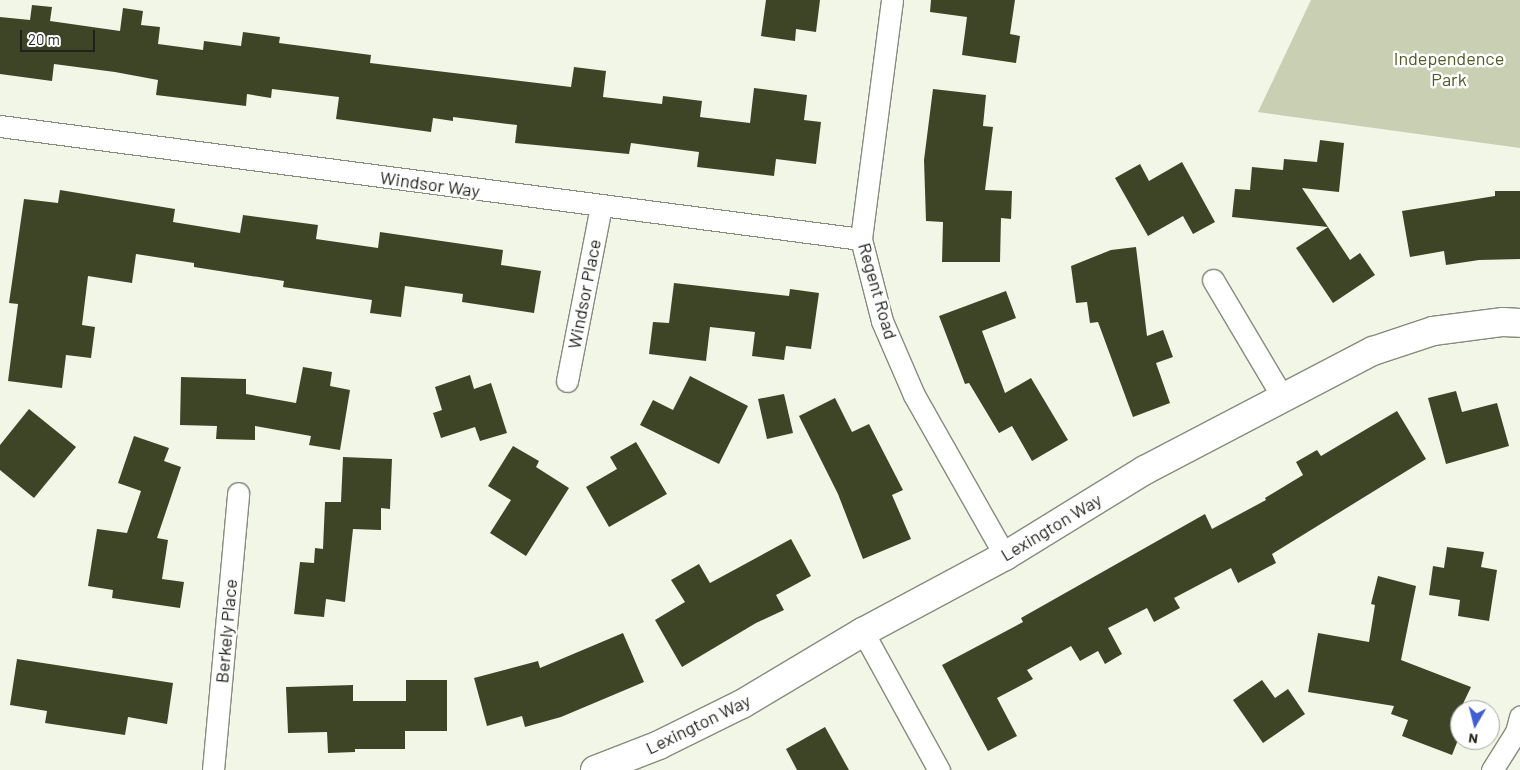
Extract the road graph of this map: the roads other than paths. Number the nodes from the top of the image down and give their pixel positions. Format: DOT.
graph roads {
  1 [pos="892,0"];
  2 [pos="0,126"];
  3 [pos="601,206"];
  4 [pos="861,239"];
  5 [pos="1213,280"];
  6 [pos="1520,323"];
  7 [pos="567,380"];
  8 [pos="1282,396"];
  9 [pos="238,493"];
  10 [pos="1005,556"];
  11 [pos="863,632"];
  12 [pos="1520,717"];
  13 [pos="213,770"];
  14 [pos="595,770"];
  15 [pos="939,770"];
  16 [pos="1492,770"];
  1 -- 4 [label="street, Regent Road"];
  2 -- 3 [label="street, Windsor Way"];
  3 -- 4 [label="street, Windsor Way"];
  3 -- 7 [label="street, Windsor Place"];
  4 -- 10 [label="street, Regent Road"];
  5 -- 8 [label="street"];
  6 -- 8 [label="street, Lexington Way"];
  8 -- 10 [label="street, Lexington Way"];
  9 -- 13 [label="street, Berkely Place"];
  10 -- 11 [label="street, Lexington Way"];
  11 -- 14 [label="street, Lexington Way"];
  11 -- 15 [label="street"];
  12 -- 16 [label="street"];
}
